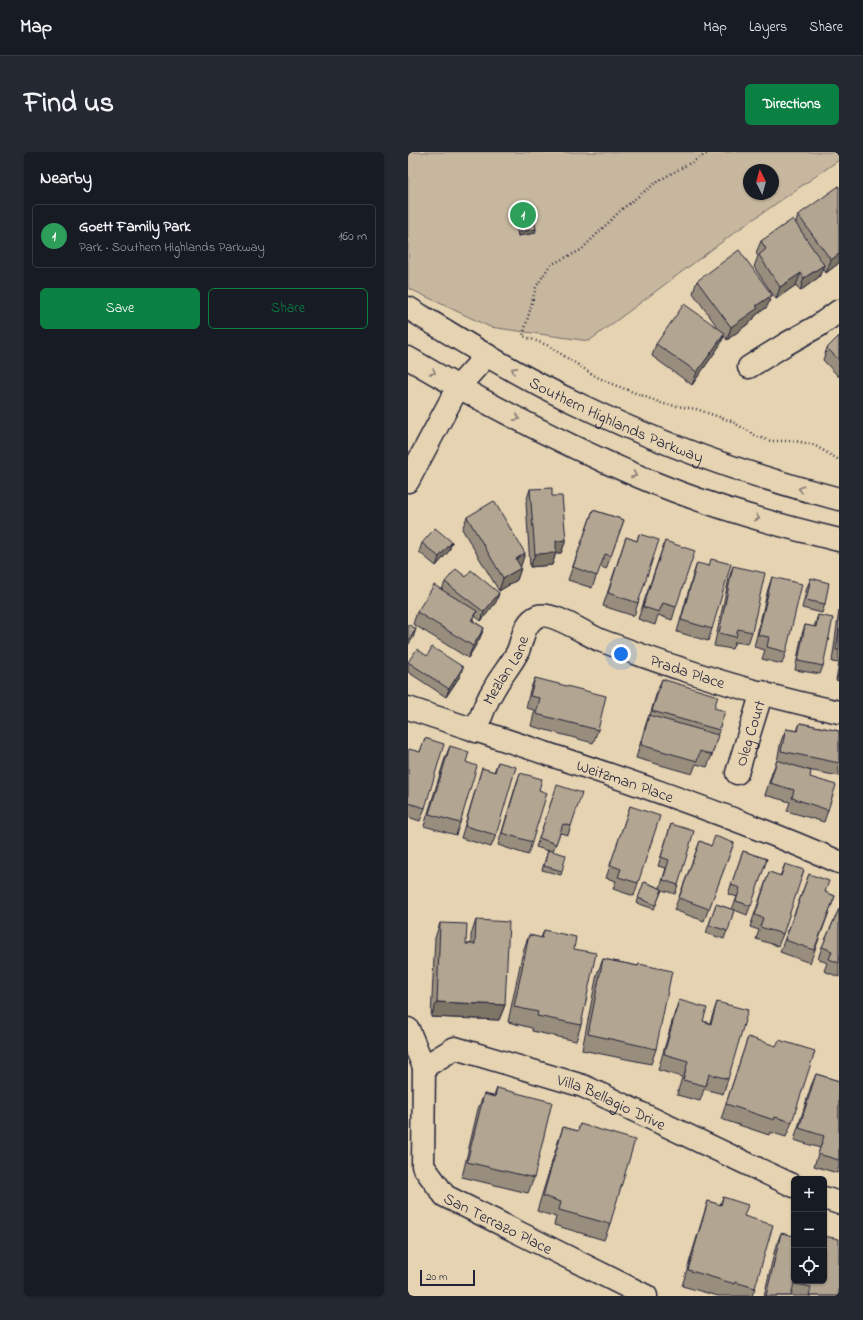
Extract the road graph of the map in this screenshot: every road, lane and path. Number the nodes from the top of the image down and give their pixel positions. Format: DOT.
graph roads {
  1 [pos="710,152"];
  2 [pos="408,308"];
  3 [pos="839,311"];
  4 [pos="487,355"];
  5 [pos="408,358"];
  6 [pos="749,367"];
  7 [pos="458,387"];
  8 [pos="839,460"];
  9 [pos="408,481"];
  10 [pos="839,498"];
  11 [pos="839,540"];
  12 [pos="541,615"];
  13 [pos="762,692"];
  14 [pos="408,708"];
  15 [pos="839,712"];
  16 [pos="476,731"];
  17 [pos="736,773"];
  18 [pos="839,862"];
  19 [pos="408,1029"];
  20 [pos="424,1067"];
  21 [pos="791,1185"];
  22 [pos="827,1199"];
  23 [pos="839,1203"];
  24 [pos="646,1296"];
  1 -- 8 [label="path"];
  2 -- 4 [label="street, Southern Highlands Parkway"];
  3 -- 6 [label="street"];
  4 -- 7 [label="street"];
  10 -- 4 [label="street, Southern Highlands Parkway, one-way"];
  5 -- 7 [label="street, one-way"];
  7 -- 9 [label="street"];
  7 -- 11 [label="street, one-way"];
  12 -- 13 [label="street, Prada Place"];
  12 -- 16 [label="street, Mezlan Lane"];
  13 -- 15 [label="street, Prada Place"];
  13 -- 17 [label="street, Oleg Court"];
  14 -- 16 [label="street, Weitzman Place"];
  16 -- 18 [label="street, Weitzman Place"];
  19 -- 20 [label="street, San Terrazo Place"];
  20 -- 21 [label="street, Villa Bellagio Drive"];
  20 -- 24 [label="street, San Terrazo Place"];
  22 -- 23 [label="street"];
}
